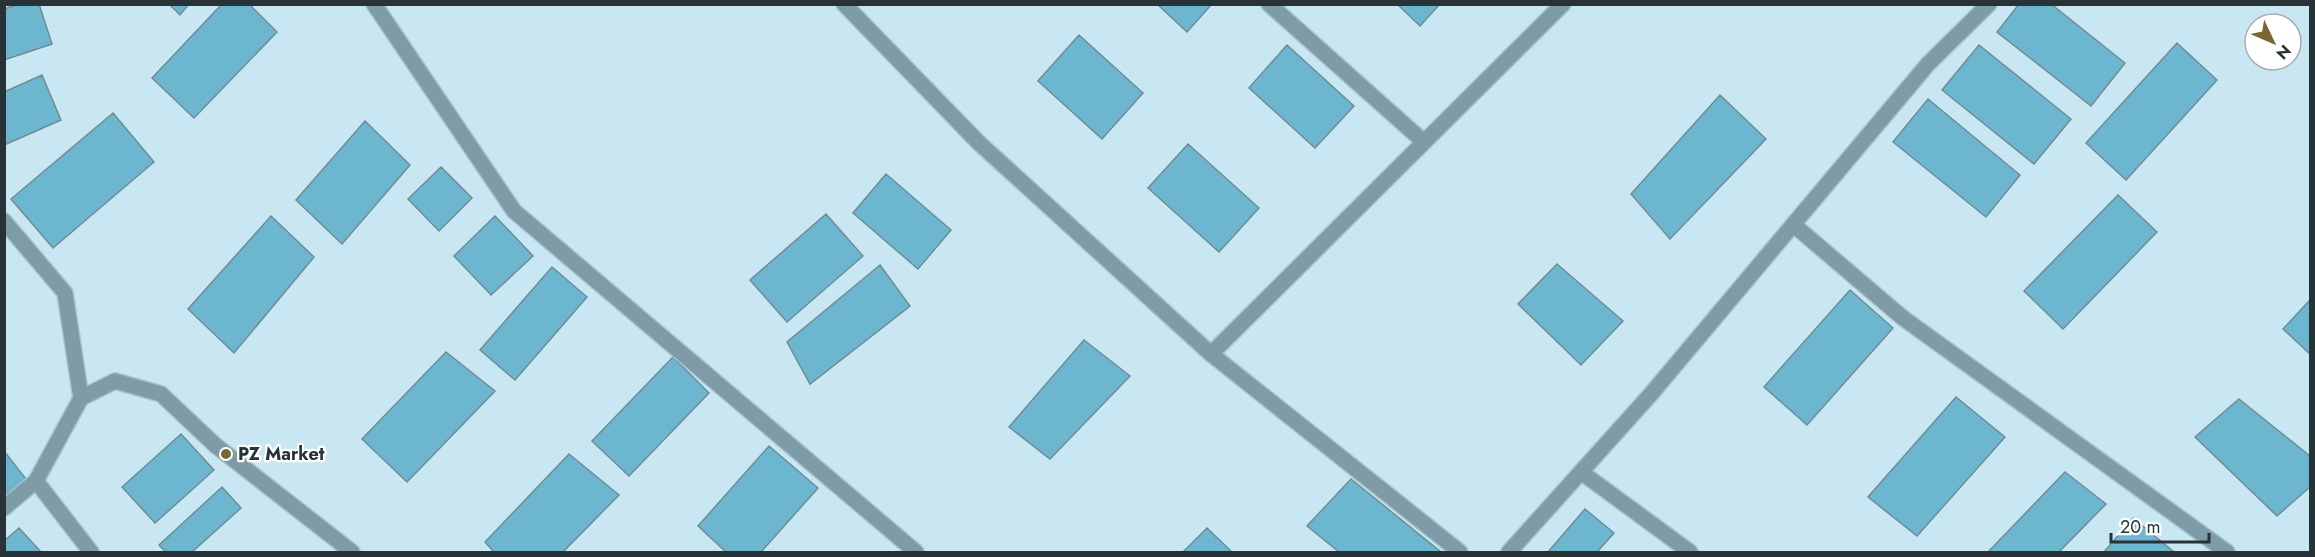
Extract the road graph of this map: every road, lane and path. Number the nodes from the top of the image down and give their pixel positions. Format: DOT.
graph roads {
  1 [pos="374,4"];
  2 [pos="844,4"];
  3 [pos="1269,4"];
  4 [pos="1563,4"];
  5 [pos="1989,4"];
  6 [pos="1424,142"];
  7 [pos="4,221"];
  8 [pos="1795,226"];
  9 [pos="1211,354"];
  10 [pos="81,398"];
  11 [pos="1581,472"];
  12 [pos="36,481"];
  13 [pos="4,508"];
  14 [pos="91,552"];
  15 [pos="352,552"];
  16 [pos="916,552"];
  17 [pos="1460,552"];
  18 [pos="1509,552"];
  19 [pos="1690,552"];
  20 [pos="2227,552"];
  1 -- 16 [label="street"];
  2 -- 9 [label="street"];
  3 -- 6 [label="street"];
  4 -- 6 [label="street"];
  5 -- 8 [label="street"];
  6 -- 9 [label="street"];
  7 -- 10 [label="street"];
  8 -- 11 [label="street"];
  8 -- 20 [label="street"];
  9 -- 17 [label="street"];
  10 -- 12 [label="street"];
  10 -- 15 [label="street"];
  11 -- 18 [label="street"];
  11 -- 19 [label="street"];
  12 -- 13 [label="street"];
  12 -- 14 [label="street"];
}
